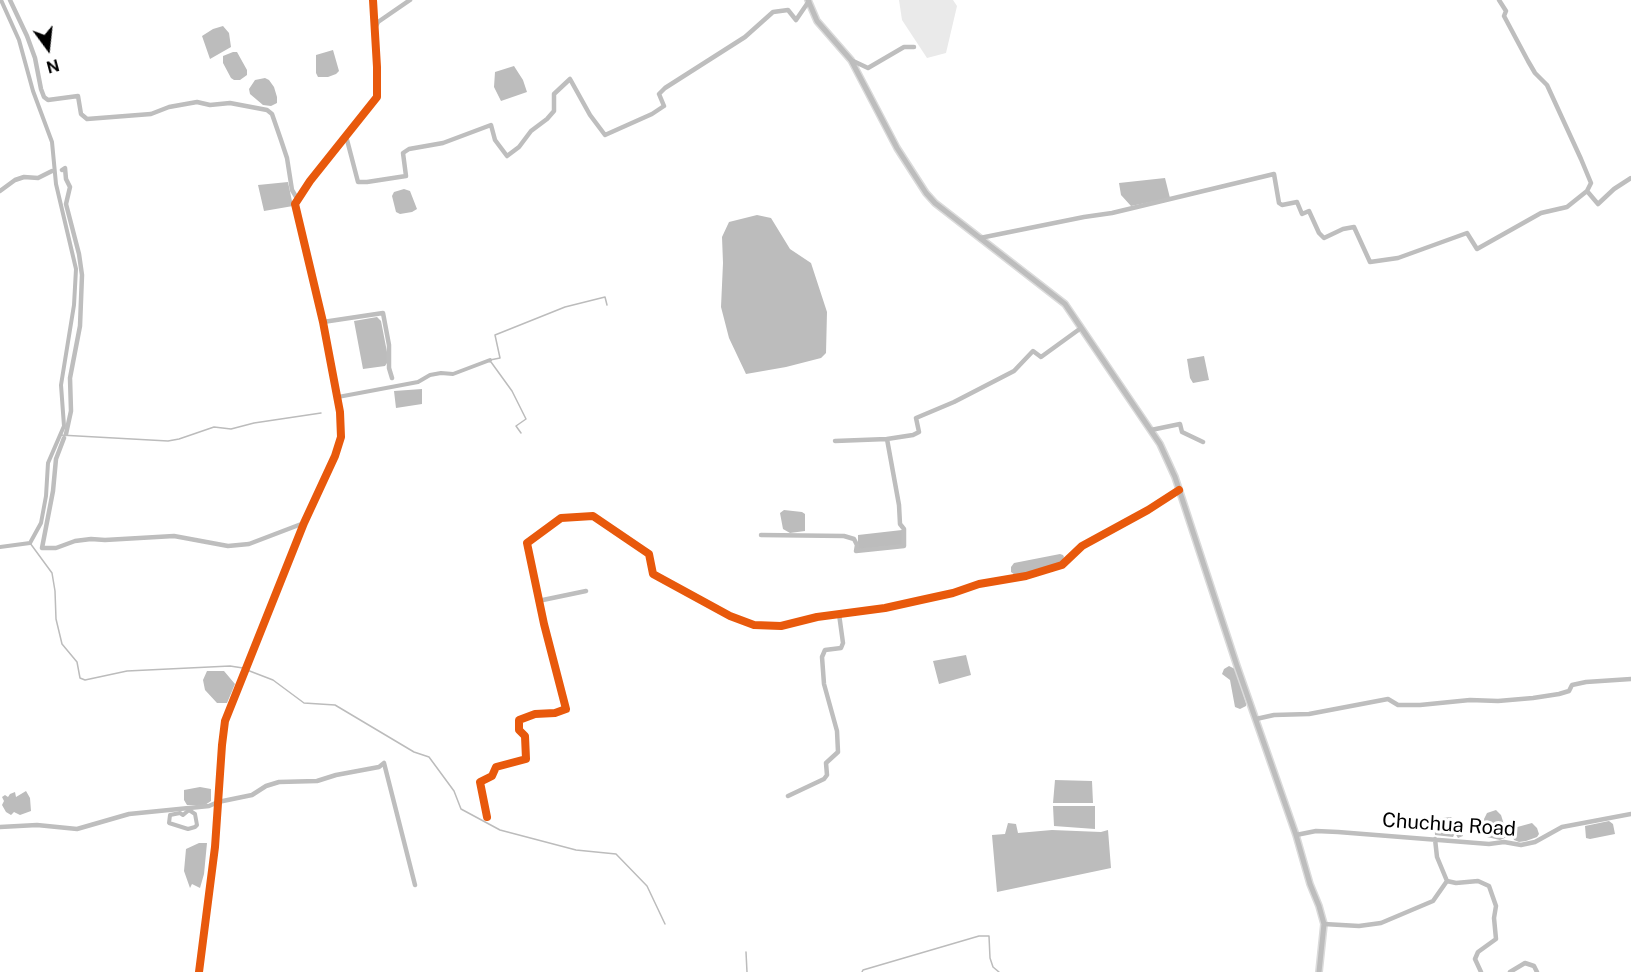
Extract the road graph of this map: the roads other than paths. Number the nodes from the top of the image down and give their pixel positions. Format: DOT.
graph roads {
  1 [pos="10,0"];
  2 [pos="373,0"];
  3 [pos="410,0"];
  4 [pos="1499,0"];
  5 [pos="808,1"];
  6 [pos="375,28"];
  7 [pos="914,48"];
  8 [pos="851,60"];
  9 [pos="346,136"];
  10 [pos="62,170"];
  11 [pos="52,171"];
  12 [pos="1631,178"];
  13 [pos="0,191"];
  14 [pos="1587,191"];
  15 [pos="298,200"];
  16 [pos="981,238"];
  17 [pos="323,322"];
  18 [pos="1081,328"];
  19 [pos="392,378"];
  20 [pos="1151,430"];
  21 [pos="886,439"];
  22 [pos="835,441"];
  23 [pos="1203,442"];
  24 [pos="1179,489"];
  25 [pos="304,523"];
  26 [pos="761,536"];
  27 [pos="586,591"];
  28 [pos="538,601"];
  29 [pos="838,614"];
  30 [pos="1631,679"];
  31 [pos="1256,718"];
  32 [pos="788,796"];
  33 [pos="218,802"];
  34 [pos="1631,814"];
  35 [pos="487,817"];
  36 [pos="0,827"];
  37 [pos="1296,835"];
  38 [pos="1435,839"];
  39 [pos="1447,881"];
  40 [pos="415,885"];
  41 [pos="1324,924"];
  42 [pos="199,972"];
  43 [pos="1319,972"];
  44 [pos="1481,972"];
  45 [pos="1510,972"];
  46 [pos="1537,972"];
  1 -- 15 [label="street"];
  2 -- 6 [label="street"];
  3 -- 6 [label="street"];
  4 -- 14 [label="street"];
  5 -- 8 [label="main road"];
  5 -- 9 [label="street"];
  6 -- 9 [label="street"];
  7 -- 8 [label="street"];
  8 -- 16 [label="main road"];
  9 -- 15 [label="street"];
  10 -- 25 [label="street"];
  11 -- 13 [label="street"];
  12 -- 14 [label="street"];
  14 -- 16 [label="street"];
  15 -- 17 [label="street"];
  16 -- 18 [label="main road"];
  17 -- 19 [label="street"];
  17 -- 25 [label="street"];
  18 -- 20 [label="main road"];
  18 -- 21 [label="street"];
  20 -- 23 [label="street"];
  20 -- 24 [label="main road"];
  21 -- 22 [label="street"];
  21 -- 26 [label="street"];
  24 -- 29 [label="street"];
  24 -- 31 [label="main road"];
  25 -- 33 [label="street"];
  27 -- 28 [label="street"];
  28 -- 29 [label="street"];
  28 -- 35 [label="street"];
  29 -- 32 [label="street"];
  30 -- 31 [label="street"];
  31 -- 37 [label="main road"];
  33 -- 36 [label="street"];
  33 -- 40 [label="street"];
  33 -- 42 [label="street"];
  34 -- 38 [label="street, Chuchua Road"];
  37 -- 38 [label="street, Chuchua Road"];
  37 -- 41 [label="main road"];
  38 -- 39 [label="street"];
  39 -- 41 [label="street"];
  39 -- 44 [label="street"];
  41 -- 43 [label="main road"];
  45 -- 46 [label="street"];
}
